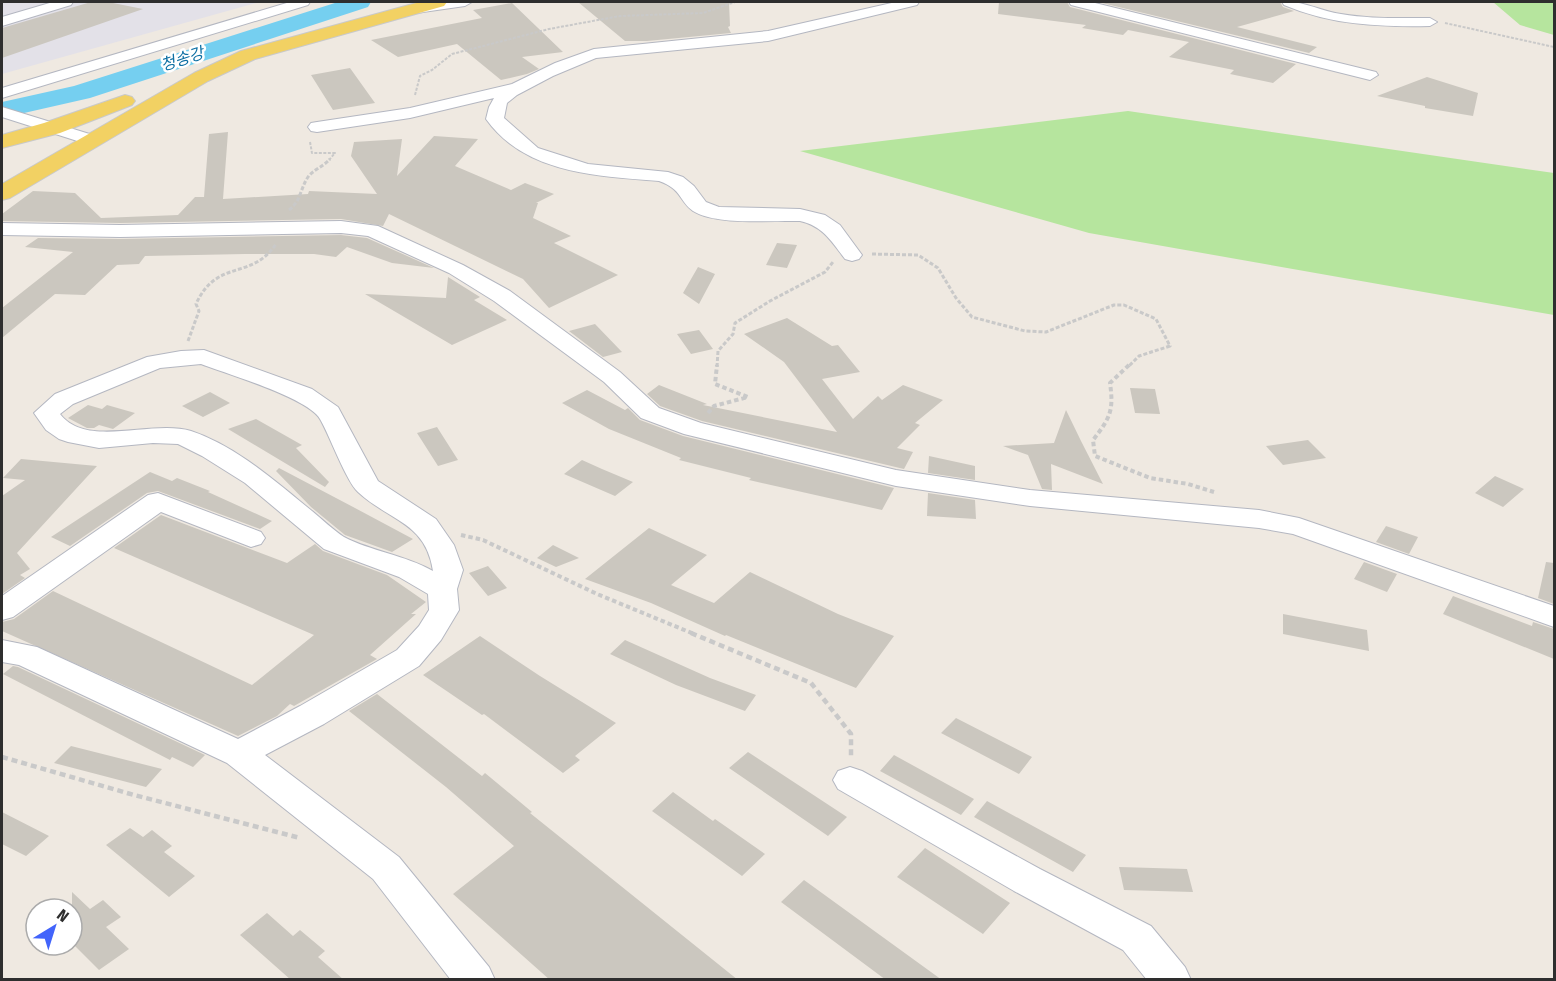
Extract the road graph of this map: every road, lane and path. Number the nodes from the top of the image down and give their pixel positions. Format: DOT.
graph roads {
  1 [pos="66,2"];
  2 [pos="303,2"];
  3 [pos="438,2"];
  4 [pos="465,2"];
  5 [pos="735,2"];
  6 [pos="912,2"];
  7 [pos="1076,2"];
  8 [pos="1289,2"];
  9 [pos="408,7"];
  10 [pos="2,22"];
  11 [pos="1430,22"];
  12 [pos="1554,46"];
  13 [pos="230,63"];
  14 [pos="1370,75"];
  15 [pos="517,88"];
  16 [pos="2,93"];
  17 [pos="444,106"];
  18 [pos="2,112"];
  19 [pos="45,126"];
  20 [pos="317,127"];
  21 [pos="90,140"];
  22 [pos="2,142"];
  23 [pos="2,193"];
  24 [pos="280,227"];
  25 [pos="2,229"];
  26 [pos="852,255"];
  27 [pos="181,358"];
  28 [pos="693,429"];
  29 [pos="1217,493"];
  30 [pos="426,525"];
  31 [pos="250,538"];
  32 [pos="442,589"];
  33 [pos="2,610"];
  34 [pos="1554,617"];
  35 [pos="2,651"];
  36 [pos="239,754"];
  37 [pos="2,757"];
  38 [pos="850,780"];
  39 [pos="303,838"];
  40 [pos="475,980"];
  41 [pos="1171,980"];
  1 -- 10 [label="street"];
  2 -- 16 [label="street"];
  3 -- 9 [label="main road"];
  4 -- 9 [label="street"];
  5 -- 17 [label="path"];
  6 -- 15 [label="street"];
  7 -- 14 [label="street"];
  8 -- 11 [label="street"];
  9 -- 13 [label="main road"];
  11 -- 12 [label="path"];
  13 -- 19 [label="main road"];
  13 -- 21 [label="main road"];
  15 -- 17 [label="street"];
  15 -- 26 [label="street"];
  17 -- 20 [label="street"];
  18 -- 19 [label="street"];
  19 -- 21 [label="street"];
  19 -- 22 [label="main road"];
  20 -- 24 [label="path"];
  21 -- 23 [label="main road"];
  24 -- 25 [label="street"];
  24 -- 27 [label="path"];
  24 -- 28 [label="street"];
  26 -- 28 [label="path"];
  26 -- 29 [label="path"];
  27 -- 30 [label="street"];
  27 -- 32 [label="street"];
  28 -- 34 [label="street"];
  30 -- 32 [label="street"];
  30 -- 38 [label="path"];
  31 -- 33 [label="street"];
  32 -- 36 [label="street"];
  35 -- 36 [label="street"];
  36 -- 40 [label="street"];
  37 -- 39 [label="path"];
  38 -- 41 [label="street"];
}
